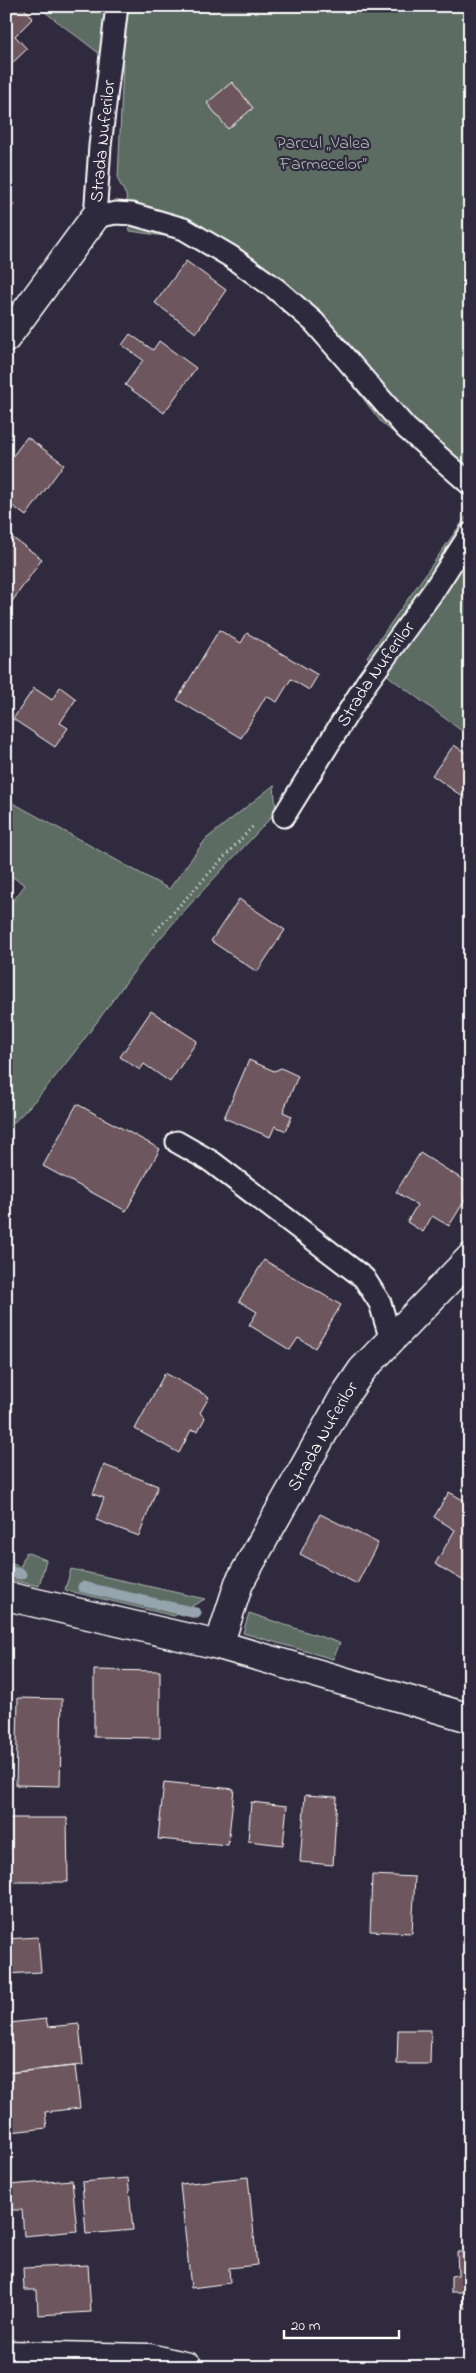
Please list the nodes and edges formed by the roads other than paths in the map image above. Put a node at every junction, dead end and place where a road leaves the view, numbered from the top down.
1 (117, 6) edge
2 (95, 217) junction
3 (6, 338) edge
4 (470, 484) edge
5 (470, 534) edge
6 (284, 816) dead end
7 (177, 1142) dead end
8 (470, 1258) edge
9 (391, 1340) junction
10 (6, 1596) edge
11 (219, 1644) junction
12 (470, 1718) edge
13 (6, 2355) edge
14 (188, 2367) edge

1 - 2 lane, Strada Nuferilor
2 - 3 street, Strada Nuferilor
2 - 4 lane
5 - 6 lane, Strada Nuferilor
7 - 9 lane
8 - 9 street, Strada Nuferilor
9 - 11 street, Strada Nuferilor
10 - 11 street
11 - 12 street
13 - 14 street

